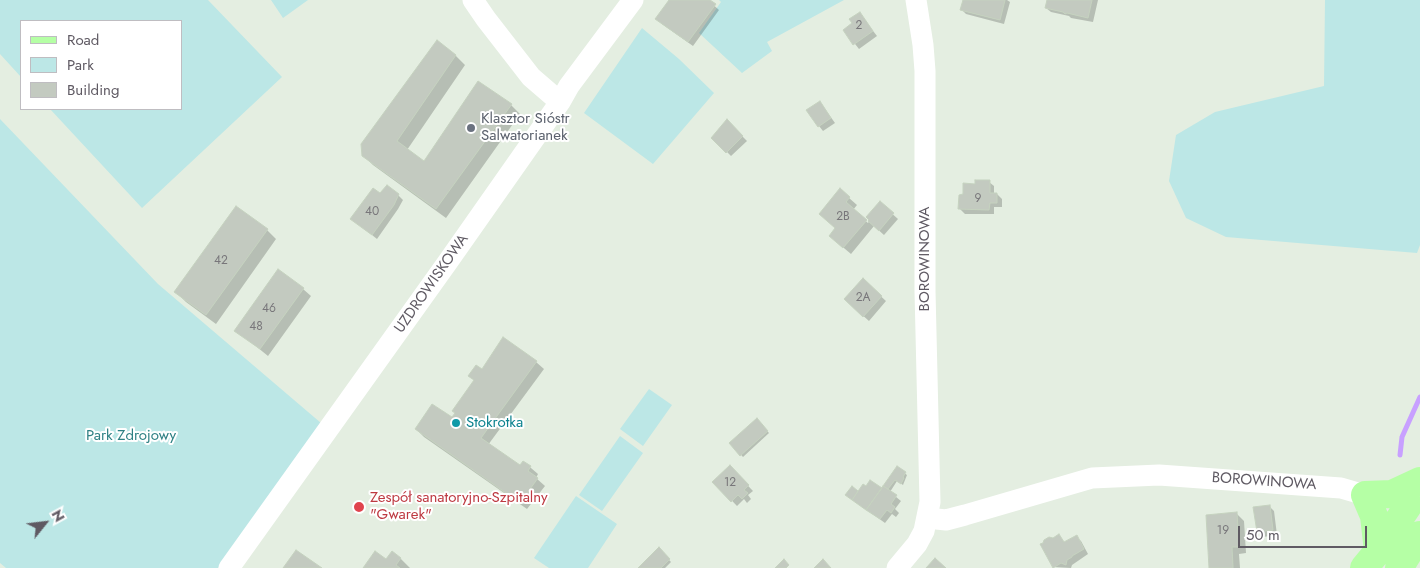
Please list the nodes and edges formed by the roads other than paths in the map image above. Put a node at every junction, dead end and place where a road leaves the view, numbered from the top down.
1 (473, 0) edge
2 (633, 0) edge
3 (916, 0) edge
4 (560, 102) junction
5 (1420, 481) edge
6 (1420, 488) edge
7 (1365, 495) junction
8 (927, 518) junction
9 (1420, 535) edge
10 (1371, 559) edge
11 (229, 568) edge
12 (897, 568) edge
13 (1399, 568) edge

1 - 4 street
2 - 4 street, UZDROWISKOWA
3 - 8 street, BOROWINOWA
4 - 11 street, UZDROWISKOWA
5 - 7 main road
6 - 10 main road
7 - 8 street, BOROWINOWA
7 - 10 main road
8 - 12 street, BOROWINOWA
9 - 13 main road

